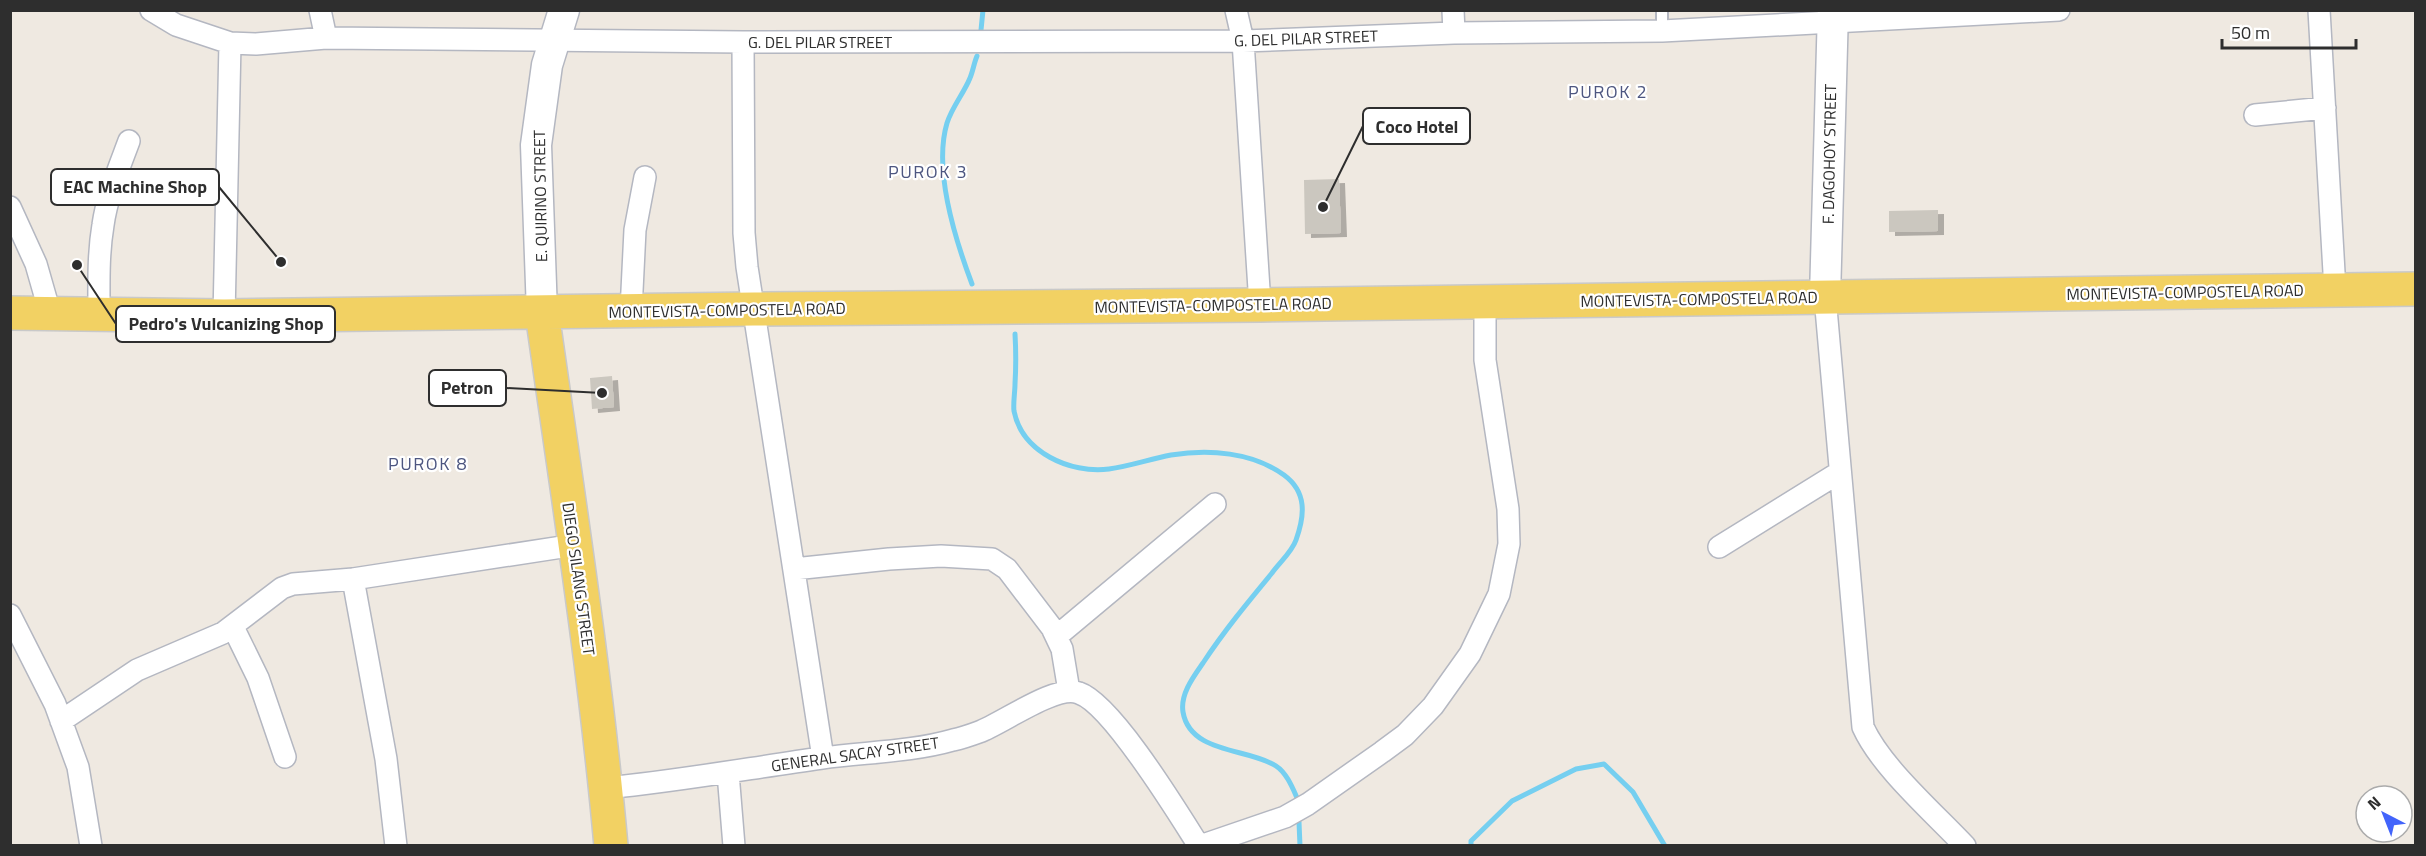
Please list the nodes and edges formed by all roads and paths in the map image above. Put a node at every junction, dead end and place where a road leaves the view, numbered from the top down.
1 (151, 10) edge
2 (320, 10) edge
3 (564, 10) edge
4 (1236, 10) edge
5 (1453, 10) edge
6 (2059, 10) edge
7 (2319, 10) edge
8 (1832, 17) edge
9 (1662, 21) edge
10 (1454, 33) junction
11 (326, 38) junction
12 (553, 39) junction
13 (1243, 41) junction
14 (743, 42) junction
15 (230, 43) junction
16 (2325, 108) junction
17 (2255, 115) dead end
18 (129, 141) dead end
19 (645, 177) dead end
20 (10, 207) edge
21 (2415, 289) edge
22 (2336, 290) junction
23 (1825, 297) junction
24 (1485, 301) junction
25 (1260, 305) junction
26 (754, 309) junction
27 (631, 311) junction
28 (50, 313) junction
29 (542, 313) junction
30 (10, 314) edge
31 (99, 314) junction
32 (224, 316) junction
33 (1840, 472) junction
34 (1215, 504) dead end
35 (575, 545) junction
36 (1719, 547) dead end
37 (794, 570) junction
38 (353, 579) junction
39 (10, 615) edge
40 (233, 627) junction
41 (1057, 636) junction
42 (1069, 691) junction
43 (61, 721) junction
44 (285, 757) dead end
45 (823, 758) junction
46 (728, 773) junction
47 (606, 788) junction
48 (90, 846) edge
49 (396, 846) edge
50 (611, 846) edge
51 (734, 846) edge
52 (1199, 846) edge
53 (1965, 846) edge

1 - 15 street, G. DEL PILAR STREET
2 - 11 street
3 - 12 main road, E. QUIRINO STREET
4 - 13 street
5 - 10 street
6 - 8 street, G. DEL PILAR STREET
7 - 16 street
8 - 9 street, G. DEL PILAR STREET
8 - 23 main road, F. DAGOHOY STREET
9 - 10 street, G. DEL PILAR STREET
10 - 13 street, G. DEL PILAR STREET
11 - 12 street, G. DEL PILAR STREET
11 - 15 street, G. DEL PILAR STREET
12 - 14 street, G. DEL PILAR STREET
12 - 29 main road, E. QUIRINO STREET
13 - 14 street, G. DEL PILAR STREET
13 - 25 street
14 - 26 street
15 - 32 street
16 - 17 street
16 - 22 street
18 - 31 street
19 - 27 street
20 - 28 street
21 - 22 main road, MONTEVISTA-COMPOSTELA ROAD
22 - 23 main road, MONTEVISTA-COMPOSTELA ROAD
23 - 24 main road, MONTEVISTA-COMPOSTELA ROAD
23 - 33 street
24 - 25 main road, MONTEVISTA-COMPOSTELA ROAD
24 - 52 street
25 - 26 main road, MONTEVISTA-COMPOSTELA ROAD
26 - 27 main road, MONTEVISTA-COMPOSTELA ROAD
26 - 37 street
27 - 29 main road, MONTEVISTA-COMPOSTELA ROAD
28 - 30 main road, MONTEVISTA-COMPOSTELA ROAD
28 - 31 main road, MONTEVISTA-COMPOSTELA ROAD
29 - 32 main road, MONTEVISTA-COMPOSTELA ROAD
29 - 35 main road, DIEGO SILANG STREET
31 - 32 main road, MONTEVISTA-COMPOSTELA ROAD
33 - 36 street
33 - 53 street
34 - 41 street
35 - 38 street
35 - 47 main road, DIEGO SILANG STREET
37 - 41 street
37 - 45 street
38 - 40 street
38 - 49 street
39 - 43 street
40 - 43 street
40 - 44 street
41 - 42 street
42 - 45 street, GENERAL SACAY STREET
42 - 52 street
43 - 48 street
45 - 46 street, GENERAL SACAY STREET
46 - 47 street, GENERAL SACAY STREET
46 - 51 street
47 - 50 main road, DIEGO SILANG STREET

